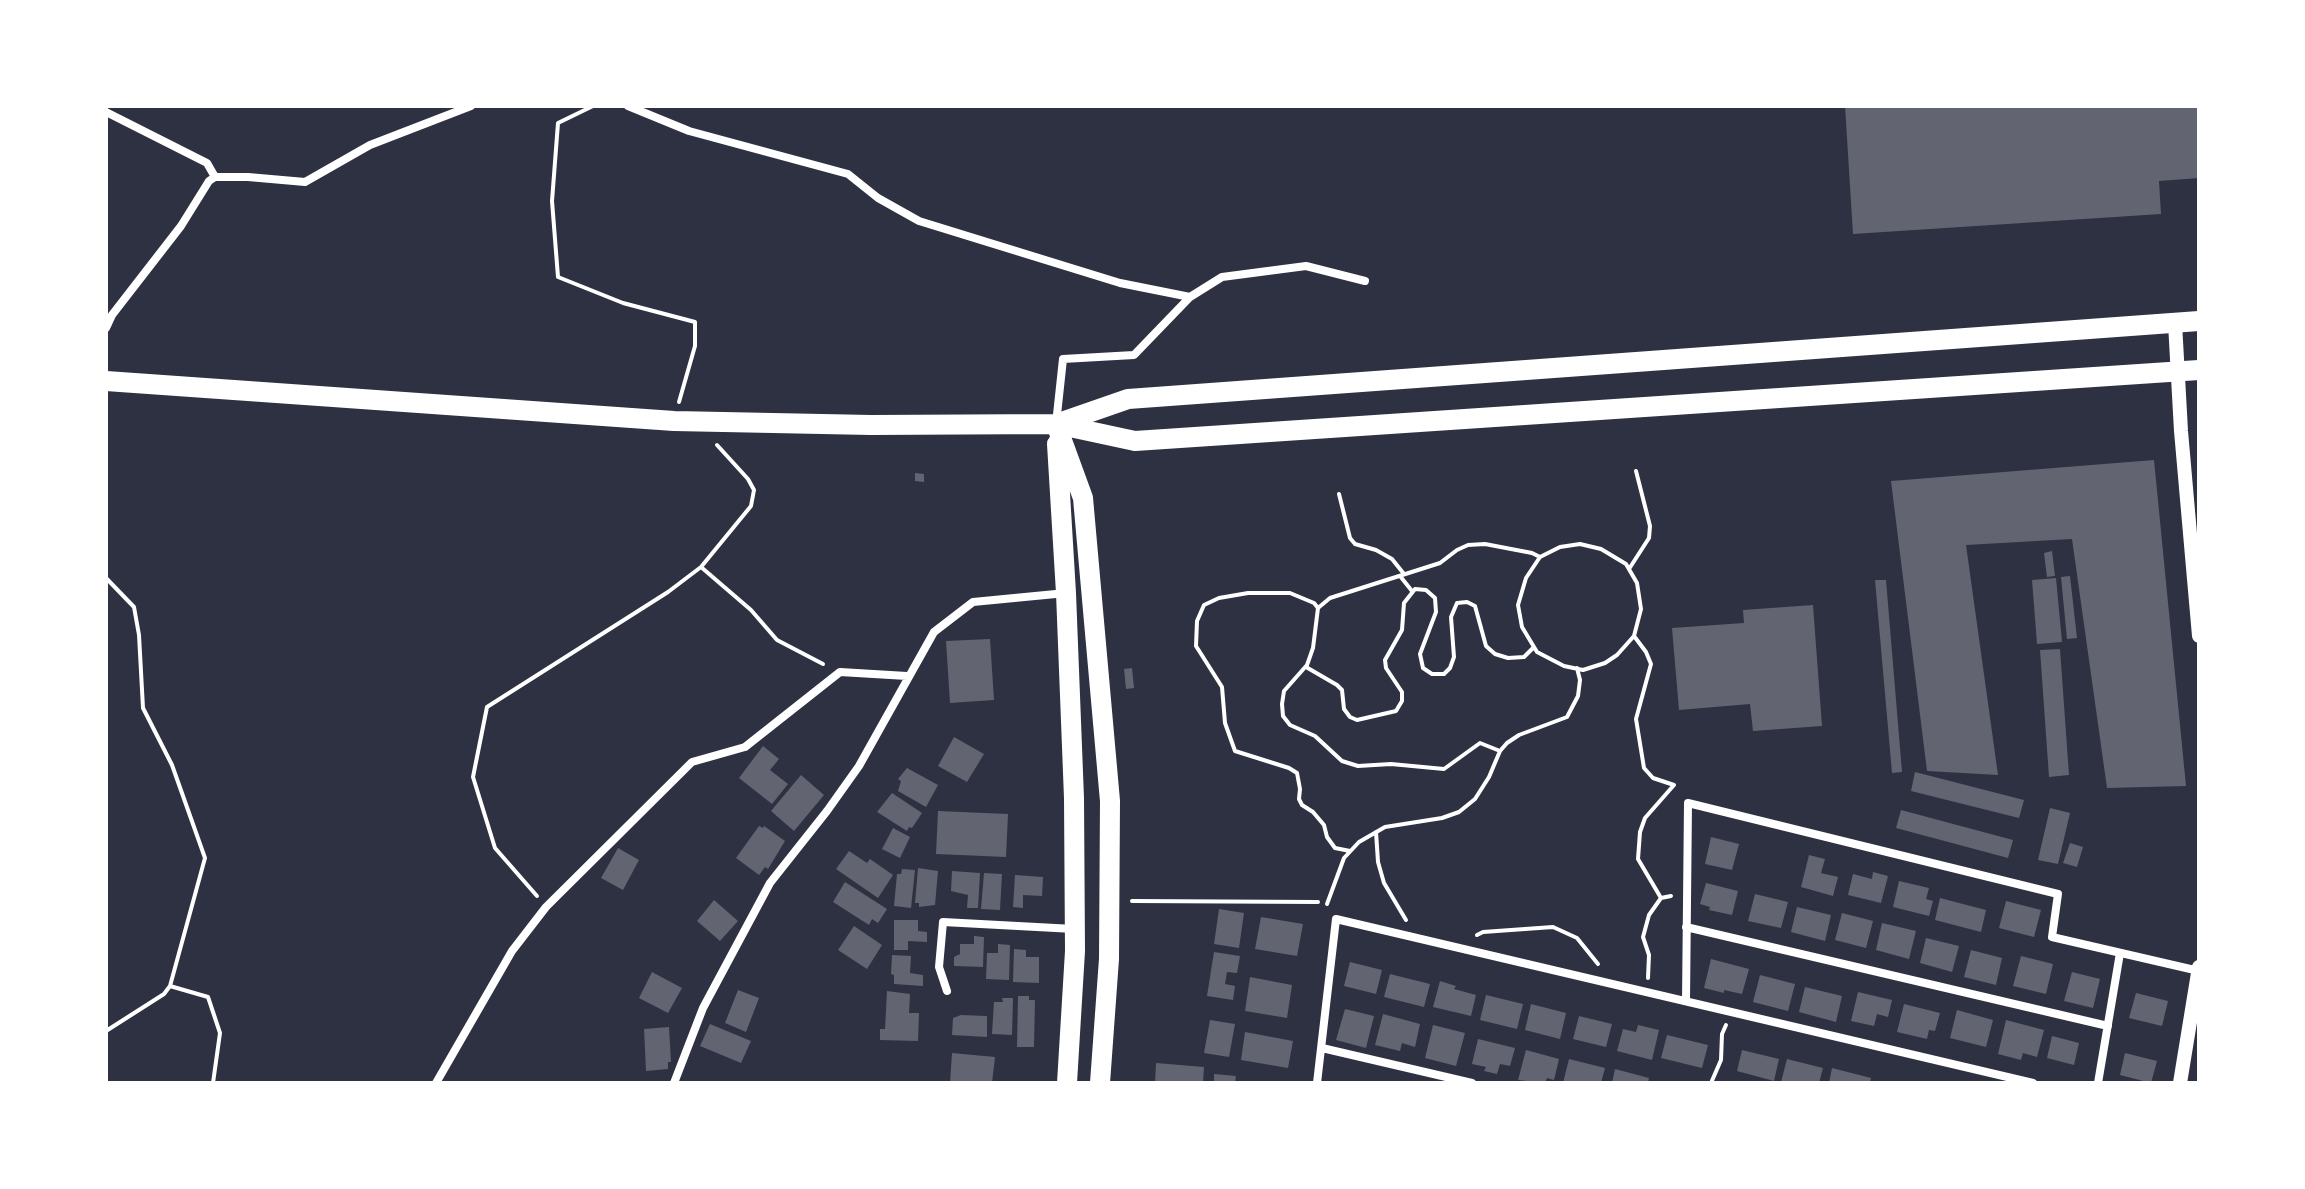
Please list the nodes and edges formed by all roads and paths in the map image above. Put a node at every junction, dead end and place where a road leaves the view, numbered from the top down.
1 (471, 106) edge
2 (593, 106) edge
3 (628, 106) edge
4 (106, 112) edge
5 (215, 177) junction
6 (1365, 281) dead end
7 (1190, 297) junction
8 (2199, 321) edge
9 (2175, 323) junction
10 (106, 328) edge
11 (2199, 370) edge
12 (2178, 371) junction
13 (106, 381) edge
14 (674, 421) junction
15 (698, 422) junction
16 (1056, 424) junction
17 (1636, 471) dead end
18 (1339, 494) dead end
19 (1540, 557) junction
20 (701, 567) junction
21 (1629, 569) junction
22 (1402, 575) junction
23 (106, 578) edge
24 (1412, 591) junction
25 (1066, 593) junction
26 (1318, 608) junction
27 (1634, 636) junction
28 (2199, 636) edge
29 (1534, 647) junction
30 (1306, 667) junction
31 (1577, 668) junction
32 (840, 672) junction
33 (907, 676) junction
34 (1500, 751) junction
35 (1376, 832) junction
36 (1350, 851) junction
37 (1673, 896) dead end
38 (1661, 898) junction
39 (1131, 901) dead end
40 (1318, 902) dead end
41 (1327, 904) dead end
42 (546, 907) junction
43 (1408, 922) dead end
44 (1686, 927) junction
45 (1075, 929) junction
46 (1474, 937) dead end
47 (2120, 953) junction
48 (1598, 964) dead end
49 (2199, 969) edge
50 (170, 986) junction
51 (947, 991) dead end
52 (1648, 992) junction
53 (1686, 1001) junction
54 (1731, 1012) junction
55 (2108, 1026) junction
56 (106, 1031) edge
57 (1322, 1048) junction
58 (213, 1083) edge
59 (436, 1083) edge
60 (674, 1083) edge
61 (1067, 1083) edge
62 (1100, 1083) edge
63 (1317, 1083) edge
64 (1472, 1083) edge
65 (1711, 1083) edge
66 (2033, 1083) edge
67 (2098, 1083) edge
68 (2180, 1083) edge

1 - 5 street
2 - 14 path
3 - 7 street
4 - 5 street
5 - 10 street
6 - 7 street
7 - 16 street
8 - 9 main road
9 - 12 street
9 - 16 main road
11 - 12 main road
12 - 16 main road
12 - 28 street
13 - 14 main road
14 - 15 main road
15 - 16 main road
15 - 20 path
16 - 25 main road
16 - 62 main road
17 - 21 path
18 - 22 path
19 - 21 path
19 - 22 path
19 - 29 path
20 - 32 path
20 - 42 path
21 - 27 path
22 - 24 path
22 - 26 path
23 - 50 path
24 - 29 path
24 - 30 path
25 - 33 street
25 - 45 main road
26 - 30 path
26 - 36 path
27 - 31 path
27 - 38 path
29 - 31 path
30 - 34 path
31 - 34 path
32 - 33 street
32 - 42 street
33 - 60 street
34 - 35 path
35 - 36 path
35 - 43 path
36 - 41 path
37 - 38 path
38 - 52 path
39 - 40 path
42 - 59 street
44 - 47 street
44 - 53 street
44 - 55 street
45 - 51 street
45 - 61 main road
46 - 48 path
47 - 49 street
47 - 55 street
49 - 68 street
50 - 56 path
50 - 58 path
52 - 53 street
52 - 57 street
53 - 54 street
54 - 65 path
54 - 66 street
55 - 67 street
57 - 63 street
57 - 64 street

